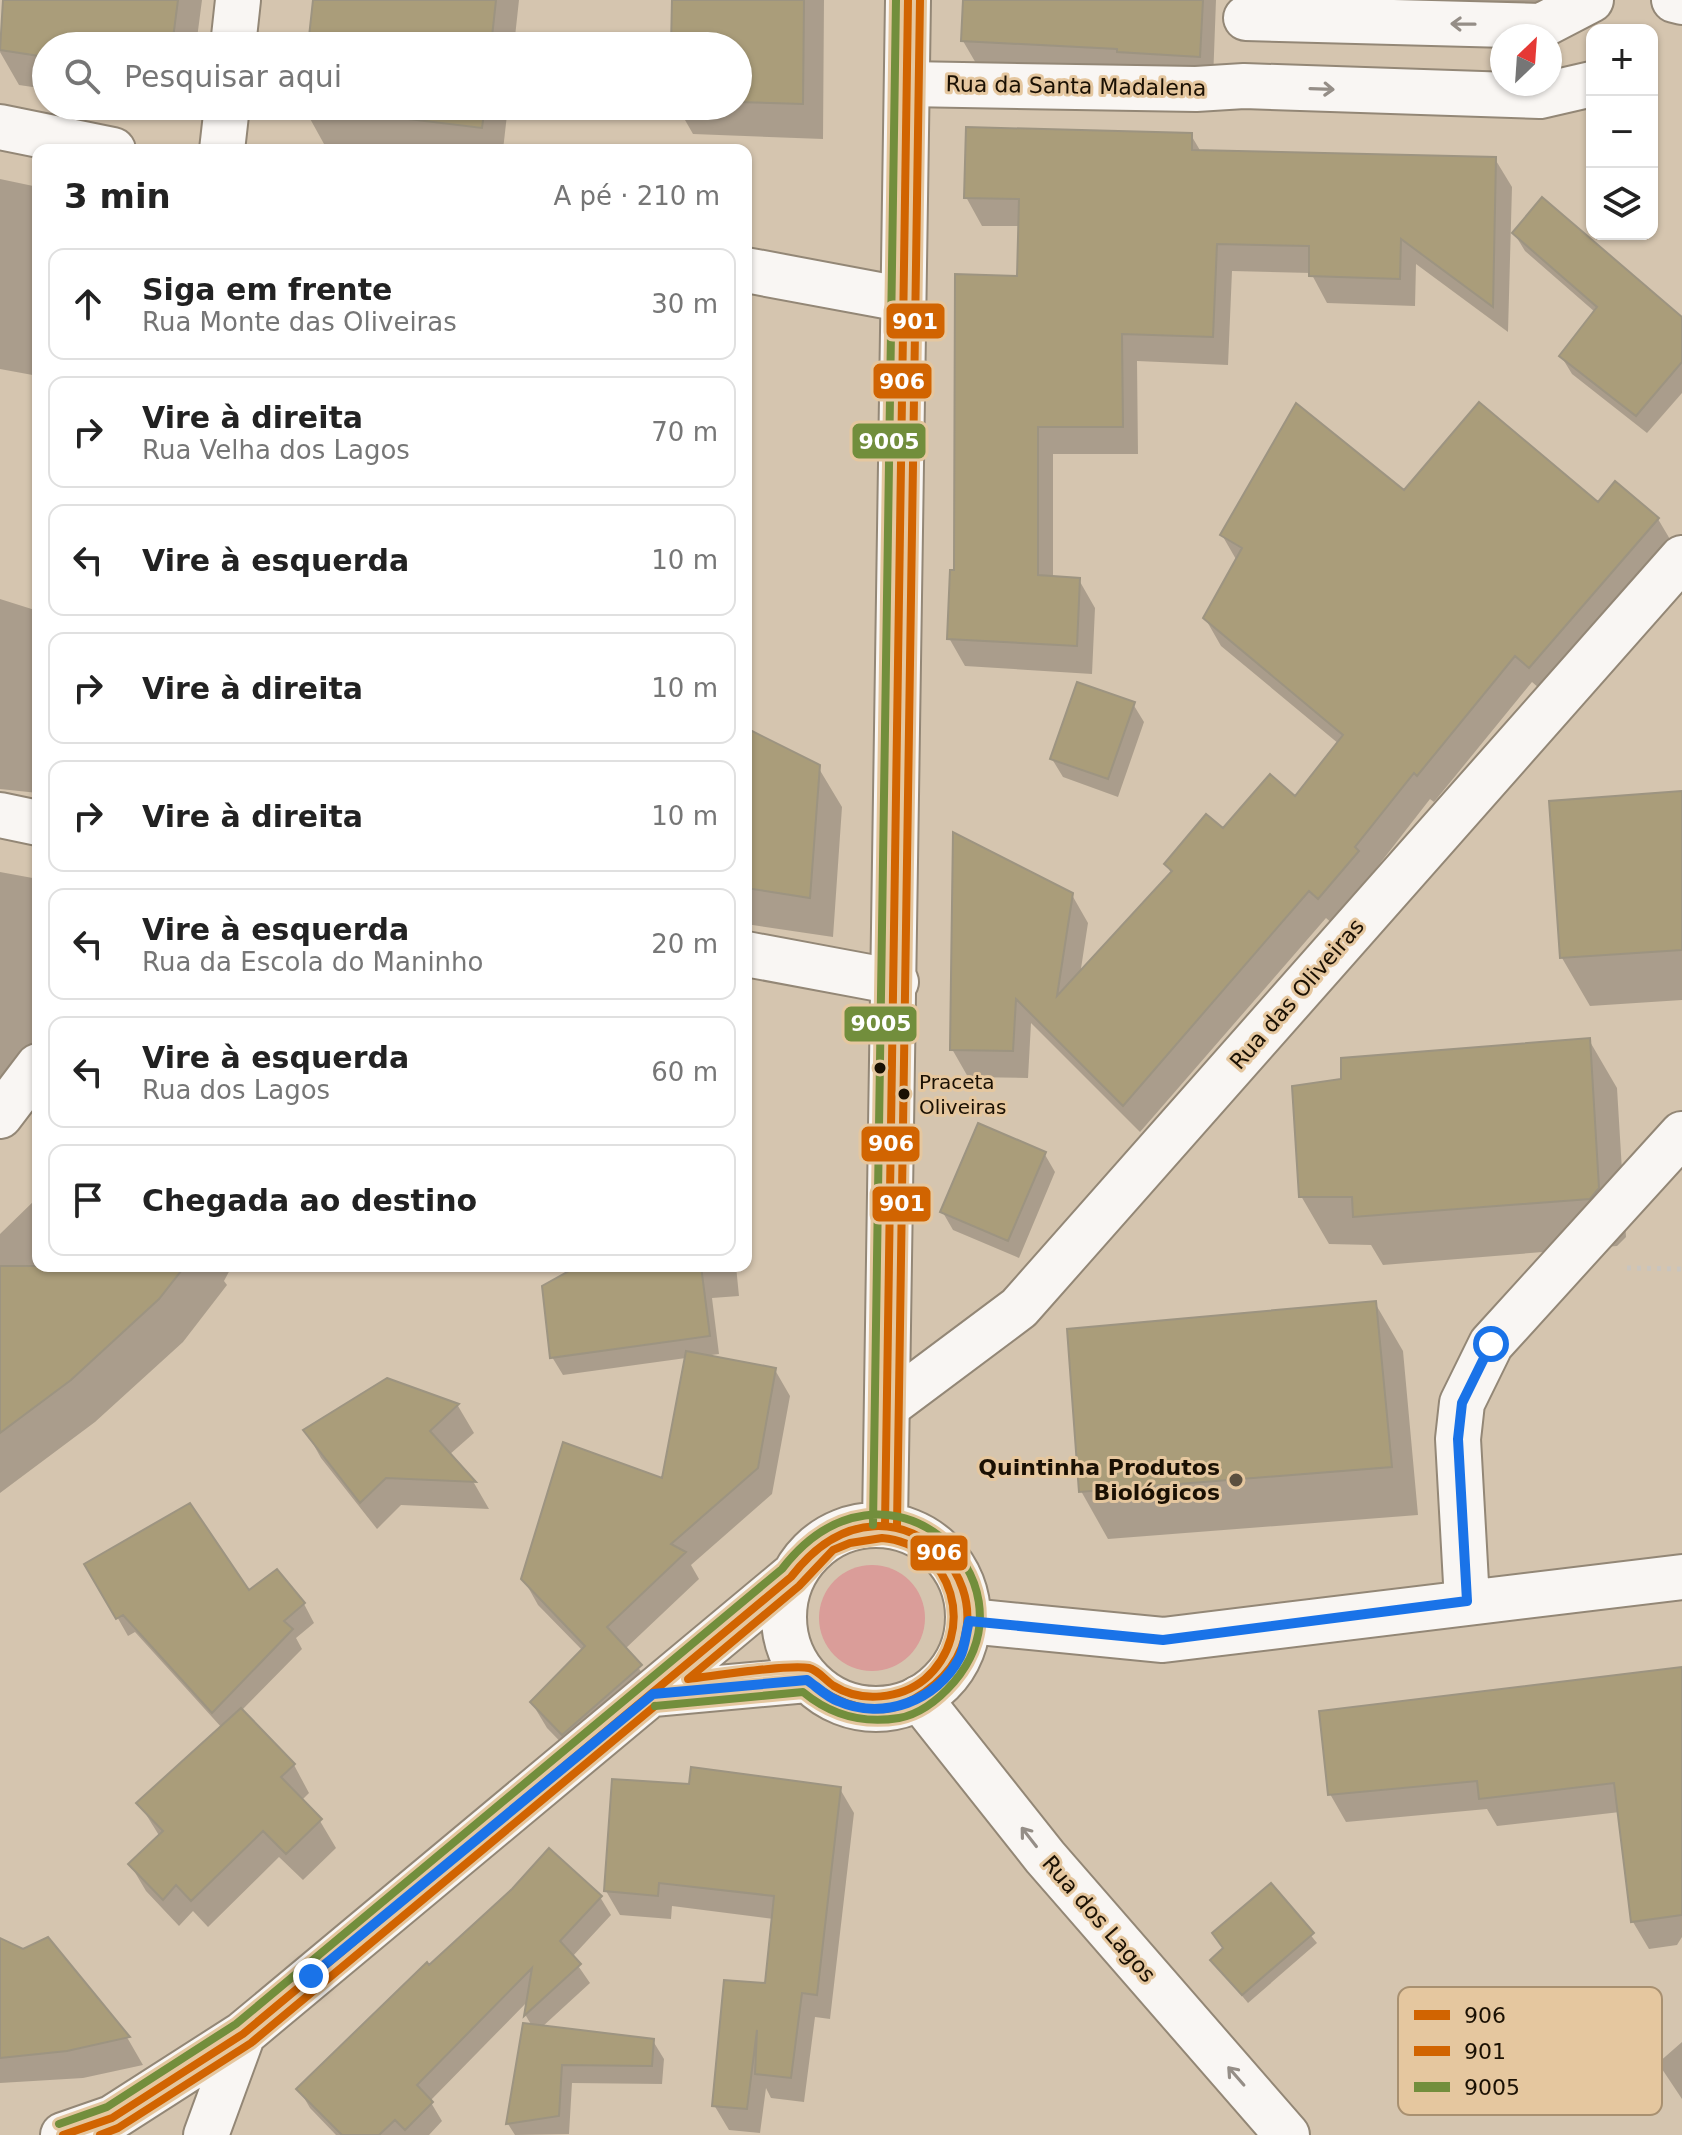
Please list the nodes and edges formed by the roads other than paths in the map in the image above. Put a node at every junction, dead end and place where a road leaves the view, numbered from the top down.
1 (238, 0) edge
2 (908, 0) edge
3 (1591, 0) edge
4 (1614, 0) edge
5 (1674, 0) edge
6 (1682, 2) edge
7 (1246, 9) edge
8 (1552, 24) edge
9 (1610, 24) edge
10 (1490, 27) edge
11 (235, 32) edge
12 (907, 84) junction
13 (1586, 85) edge
14 (1244, 86) junction
15 (1562, 87) edge
16 (1490, 89) edge
17 (225, 120) edge
18 (0, 127) edge
19 (84, 144) edge
20 (223, 144) edge
21 (752, 271) edge
22 (901, 299) junction
23 (1682, 558) edge
24 (0, 815) edge
25 (32, 822) edge
26 (752, 955) edge
27 (896, 982) junction
28 (32, 1074) edge
29 (0, 1116) edge
30 (1682, 1134) edge
31 (888, 1406) junction
32 (885, 1525) junction
33 (791, 1577) junction
34 (1682, 1577) edge
35 (1467, 1601) junction
36 (969, 1621) junction
37 (807, 1680) junction
38 (653, 1694) junction
39 (919, 1698) junction
40 (243, 2034) junction
41 (83, 2133) edge
42 (206, 2135) edge
43 (1287, 2135) edge

1 - 11 street
2 - 12 street
3 - 8 street
4 - 9 street
5 - 6 street
10 -> 7 street
7 - 14 street
12 - 14 street, Rua da Santa Madalena
12 - 22 street
13 - 15 street, Rua da Santa Madalena
14 -> 16 street, Rua da Santa Madalena
17 - 20 street
18 - 19 street
21 - 22 street
22 - 27 street
23 - 31 street, Rua das Oliveiras
24 - 25 street
26 - 27 street
27 - 31 street
28 - 29 street
30 - 35 street
31 - 32 street
32 - 33 street
32 - 36 street
33 - 37 street
33 - 38 street
34 - 35 street
35 - 36 street
36 - 39 street
37 - 38 street
37 - 39 street
38 - 40 street
43 -> 39 street, Rua dos Lagos
40 - 41 street
40 - 42 street

